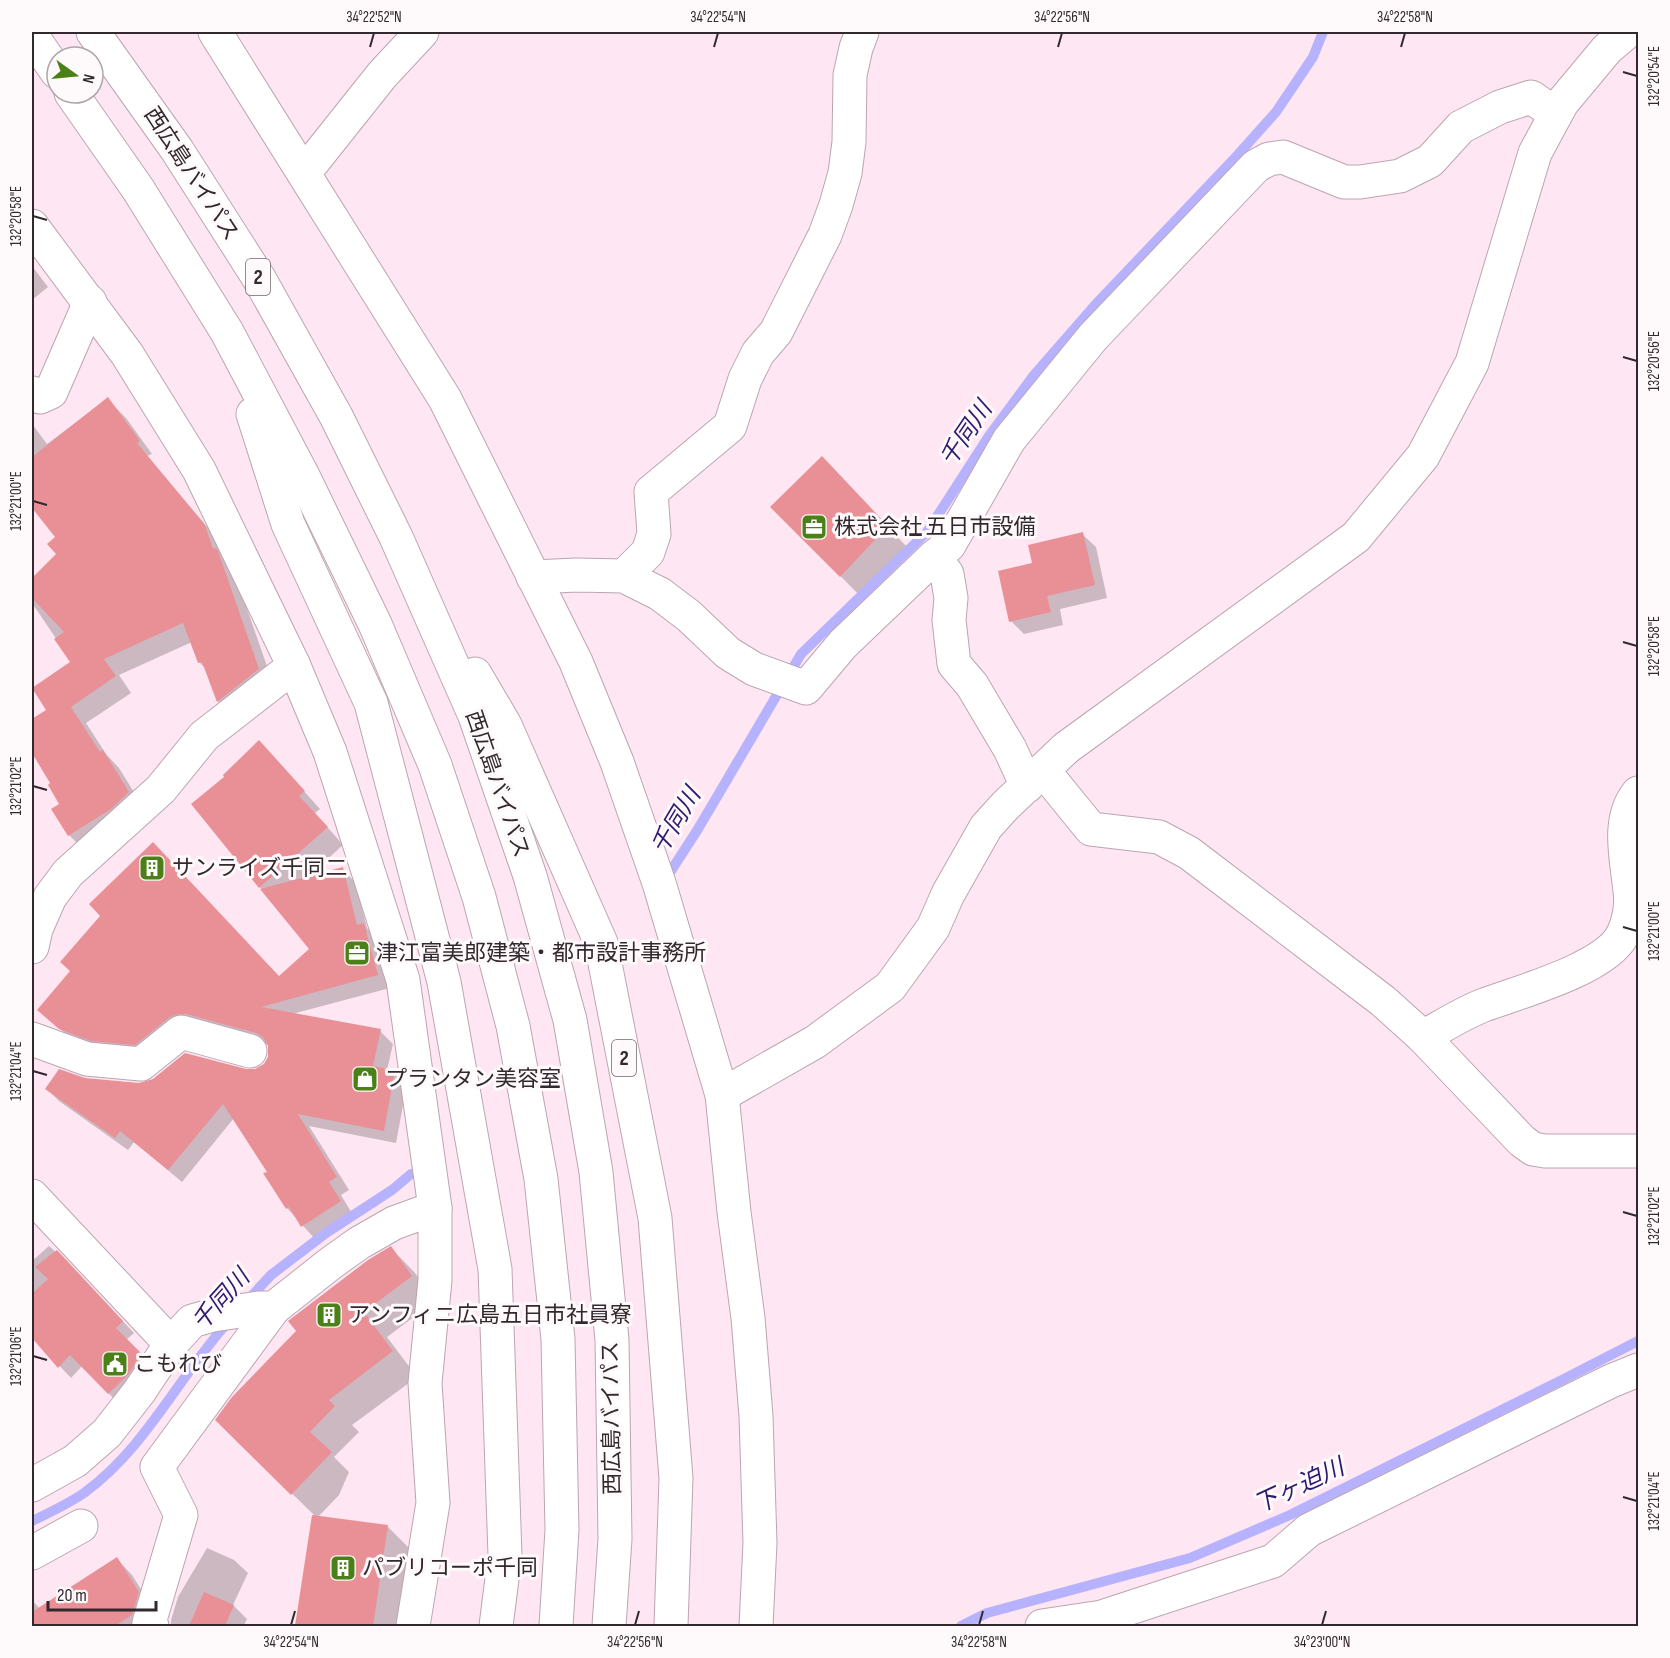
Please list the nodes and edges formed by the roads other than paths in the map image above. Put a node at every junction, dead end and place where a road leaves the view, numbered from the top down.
1 (93, 32) edge
2 (214, 32) edge
3 (422, 32) edge
4 (862, 32) edge
5 (1627, 32) edge
6 (32, 36) edge
7 (45, 55) edge
8 (79, 105) edge
9 (1556, 114) junction
10 (304, 173) junction
11 (32, 226) edge
12 (90, 302) junction
13 (227, 332) junction
14 (32, 393) edge
15 (396, 537) junction
16 (934, 556) junction
17 (624, 576) junction
18 (533, 577) junction
19 (294, 666) junction
20 (1035, 778) junction
21 (1638, 793) edge
22 (32, 946) edge
23 (1424, 1037) junction
24 (32, 1039) edge
25 (250, 1051) dead end
26 (722, 1095) junction
27 (1638, 1151) edge
28 (32, 1196) edge
29 (435, 1208) junction
30 (267, 1308) junction
31 (171, 1344) junction
32 (1638, 1370) edge
33 (32, 1485) edge
34 (81, 1526) dead end
35 (32, 1553) edge
36 (1124, 1616) edge
37 (152, 1626) edge
38 (413, 1626) edge
39 (496, 1626) edge
40 (556, 1626) edge
41 (609, 1626) edge
42 (671, 1626) edge
43 (756, 1626) edge
44 (1042, 1626) edge

1 - 15 main road, 西広島バイパス / 2
2 - 10 main road
3 - 10 main road
4 - 17 main road
5 - 9 main road
6 - 7 main road
8 - 13 main road
9 - 16 main road
9 - 20 main road
10 - 18 main road
11 - 12 main road
12 - 14 main road
12 - 19 main road
13 - 39 main road
13 - 40 main road
15 - 41 main road, 西広島バイパス / 2
15 - 42 main road, 2
16 - 17 main road
16 - 20 main road
17 - 18 main road
18 - 26 main road
19 - 22 main road
19 - 29 main road
20 - 23 main road
20 - 26 main road
21 - 23 main road
23 - 27 main road
24 - 25 main road
26 - 43 main road
28 - 31 main road
29 - 30 main road
29 - 38 main road
30 - 31 main road
30 - 37 main road
31 - 33 main road
32 - 36 main road
34 - 35 main road
36 - 44 main road

